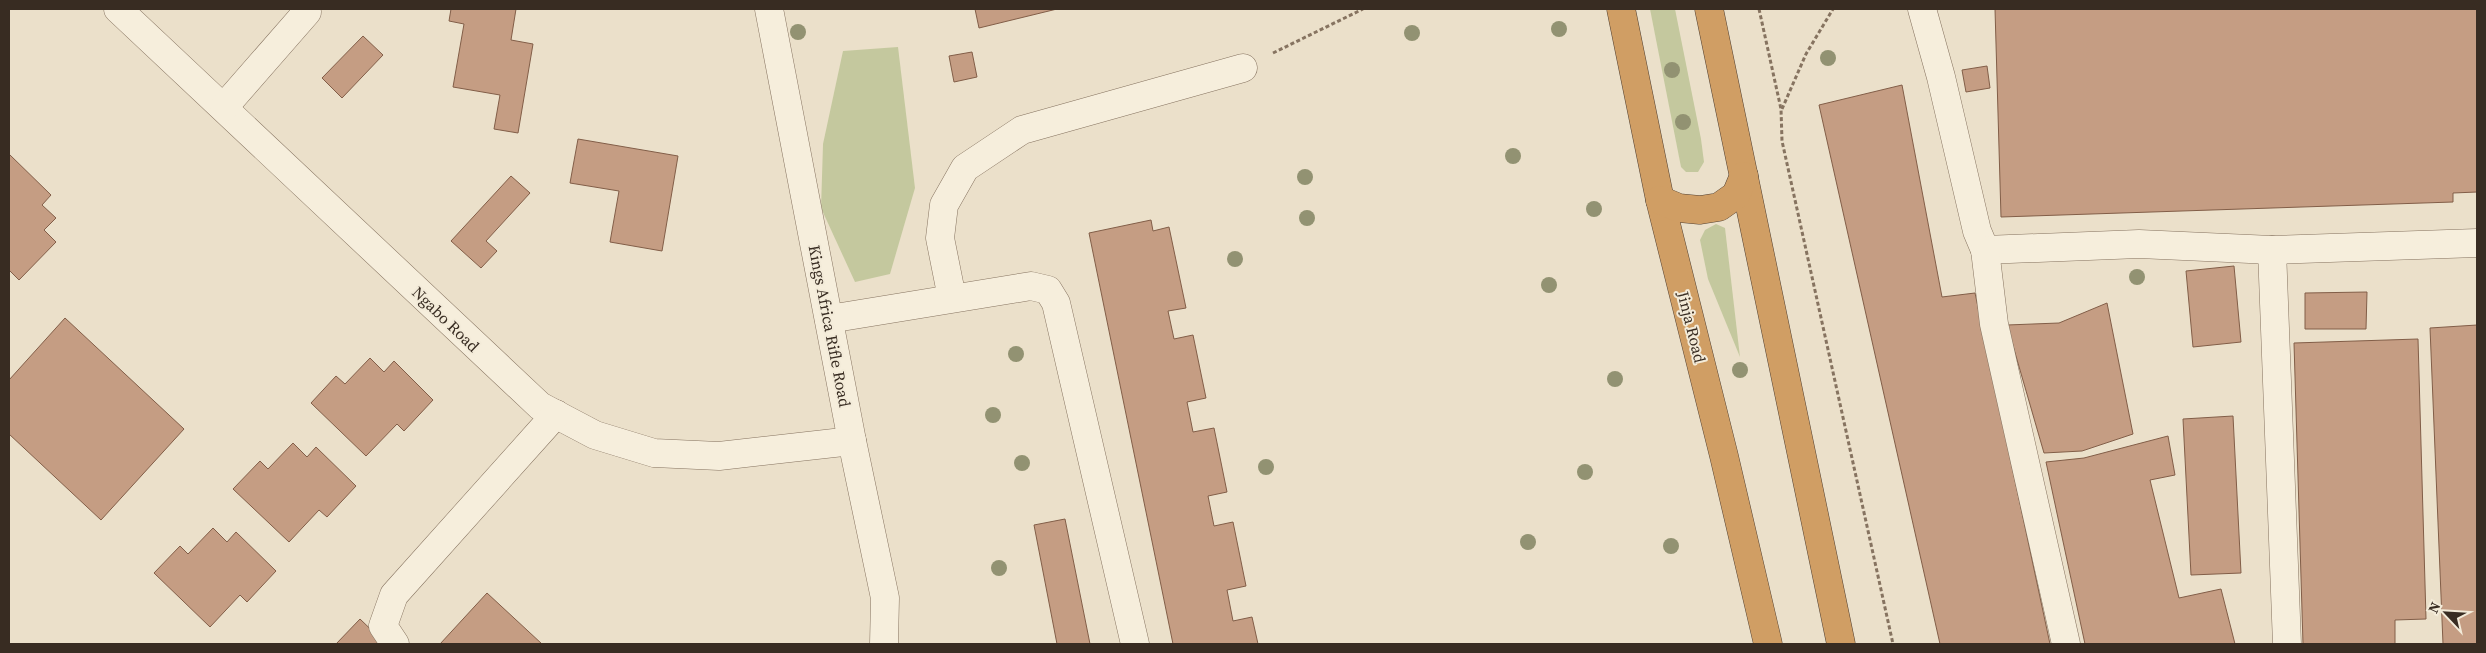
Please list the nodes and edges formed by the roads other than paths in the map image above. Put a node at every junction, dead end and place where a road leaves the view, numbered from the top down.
1 (118, 9) edge
2 (304, 9) edge
3 (769, 9) edge
4 (1621, 9) edge
5 (1709, 9) edge
6 (1922, 9) edge
7 (1243, 68) road end
8 (224, 107) junction
9 (1744, 176) junction
10 (1660, 200) junction
11 (2477, 243) edge
12 (1985, 250) junction
13 (2272, 250) junction
14 (952, 298) junction
15 (830, 319) junction
16 (556, 414) junction
17 (852, 441) junction
18 (395, 644) edge
19 (884, 644) edge
20 (1135, 644) edge
21 (1768, 644) edge
22 (1841, 644) edge
23 (2066, 644) edge
24 (2286, 644) edge

1 - 8 street, Ngabo Road
2 - 8 street
3 - 15 street, Kings Africa Rifle Road
4 - 10 highway, Jinja Road
5 - 9 highway
6 - 12 street
7 - 14 street
8 - 16 street, Ngabo Road
9 - 10 highway
9 - 22 highway
10 - 21 highway, Jinja Road
11 - 13 street
12 - 13 street
12 - 23 street
13 - 24 street
14 - 15 street
14 - 20 street
15 - 17 street, Kings Africa Rifle Road
16 - 17 street, Ngabo Road
16 - 18 street
17 - 19 street, Kings Africa Rifle Road

